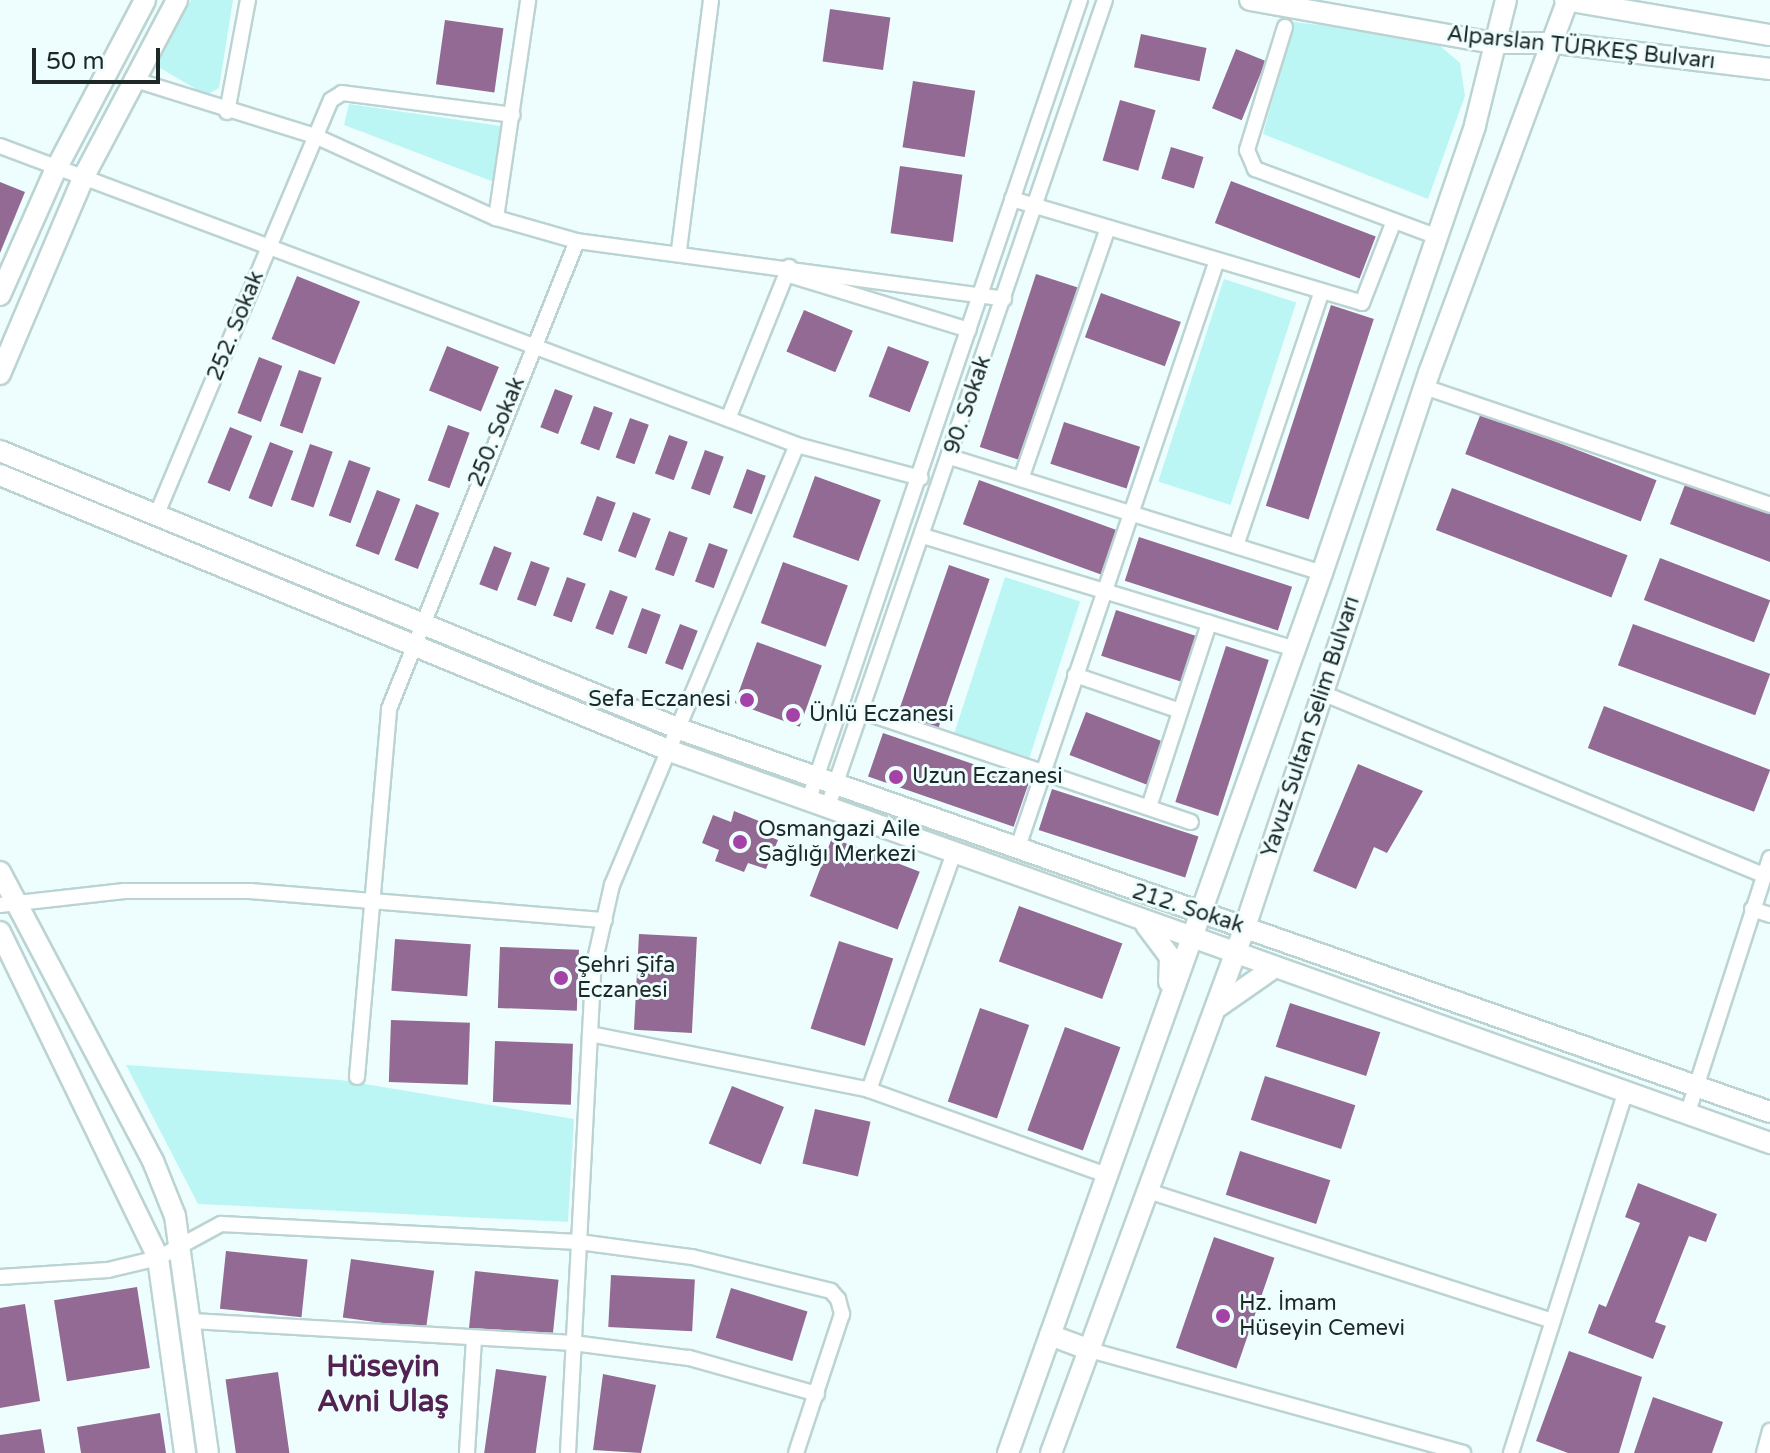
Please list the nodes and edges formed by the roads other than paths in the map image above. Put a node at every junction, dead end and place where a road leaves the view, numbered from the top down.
1 (145, 0) edge
2 (177, 0) edge
3 (248, 0) edge
4 (528, 0) edge
5 (711, 0) edge
6 (1080, 0) edge
7 (1105, 0) edge
8 (1250, 0) edge
9 (1506, 0) edge
10 (1567, 0) edge
11 (1285, 27) dead end
12 (1770, 35) edge
13 (1494, 43) junction
14 (1556, 43) junction
15 (1770, 69) edge
16 (135, 80) junction
17 (227, 112) junction
18 (513, 115) junction
19 (315, 136) junction
20 (0, 146) edge
21 (55, 171) junction
22 (84, 176) junction
23 (1012, 199) junction
24 (1035, 206) junction
25 (496, 218) junction
26 (1394, 221) junction
27 (1108, 228) junction
28 (1435, 236) junction
29 (577, 241) junction
30 (679, 250) junction
31 (267, 251) junction
32 (1217, 260) junction
33 (788, 270) junction
34 (1322, 291) junction
35 (980, 294) junction
36 (0, 295) edge
37 (1004, 299) junction
38 (969, 330) junction
39 (532, 344) junction
40 (0, 374) edge
41 (1424, 387) junction
42 (728, 419) junction
43 (797, 445) junction
44 (0, 451) edge
45 (950, 457) junction
46 (0, 475) edge
47 (921, 478) junction
48 (1021, 479) junction
49 (1770, 505) edge
50 (1129, 513) junction
51 (156, 516) junction
52 (923, 536) junction
53 (1236, 546) junction
54 (1322, 573) junction
55 (1104, 591) junction
56 (1209, 623) junction
57 (421, 625) junction
58 (410, 646) junction
59 (1294, 649) junction
60 (1075, 675) junction
61 (1322, 693) junction
62 (861, 711) junction
63 (1180, 711) junction
64 (682, 730) junction
65 (673, 752) junction
66 (1043, 771) junction
67 (826, 782) junction
68 (818, 806) junction
69 (1149, 807) junction
70 (1191, 822) dead end
71 (1017, 850) junction
72 (953, 855) junction
73 (1770, 858) edge
74 (0, 872) edge
75 (1763, 875) junction
76 (9, 904) edge
77 (368, 904) junction
78 (1752, 909) junction
79 (1199, 915) junction
80 (1770, 915) edge
81 (605, 920) junction
82 (1146, 925) junction
83 (1245, 927) junction
84 (0, 932) edge
85 (1190, 942) junction
86 (1236, 953) junction
87 (1275, 967) junction
88 (1169, 1002) junction
89 (1215, 1009) junction
90 (590, 1034) junction
91 (357, 1077) dead end
92 (1695, 1085) junction
93 (869, 1090) junction
94 (1626, 1091) junction
95 (1688, 1112) junction
96 (1770, 1112) edge
97 (1770, 1143) edge
98 (1107, 1175) junction
99 (1148, 1191) junction
100 (579, 1242) junction
101 (181, 1245) junction
102 (158, 1258) junction
103 (0, 1277) edge
104 (192, 1321) junction
105 (1553, 1321) junction
106 (1050, 1335) junction
107 (474, 1338) junction
108 (573, 1343) junction
109 (1090, 1350) junction
110 (817, 1394) junction
111 (1770, 1431) edge
112 (185, 1453) edge
113 (208, 1453) edge
114 (467, 1453) edge
115 (568, 1453) edge
116 (796, 1453) edge
117 (1008, 1453) edge
118 (1051, 1453) edge
119 (1463, 1453) edge
120 (1511, 1453) edge
121 (1764, 1453) edge

1 - 21 street
2 - 16 street
3 - 17 street
4 - 18 street
5 - 30 street
6 - 23 street, 90. Sokak
7 - 24 street, 90. Sokak
8 - 13 street, Alparslan TÜRKEŞ Bulvarı
9 - 13 street, Yavuz Sultan Selim Bulvarı
10 - 12 street
10 - 14 street, Yavuz Sultan Selim Bulvarı
11 - 26 street
13 - 14 street, Alparslan TÜRKEŞ Bulvarı
13 - 28 street, Yavuz Sultan Selim Bulvarı
14 - 15 street, Alparslan TÜRKEŞ Bulvarı
14 - 41 street, Yavuz Sultan Selim Bulvarı
16 - 17 street
16 - 22 street
17 - 19 street
18 - 19 street, 252. Sokak
18 - 25 street
19 - 25 street
19 - 31 street, 252. Sokak
20 - 21 street
21 - 22 street
21 - 36 street
22 - 31 street
22 - 40 street
23 - 24 street
23 - 35 street, 90. Sokak
24 - 27 street
24 - 37 street, 90. Sokak
25 - 29 street
26 - 28 street
26 - 34 street
27 - 32 street
27 - 48 street
28 - 54 street, Yavuz Sultan Selim Bulvarı
29 - 30 street
29 - 39 street, 250. Sokak
30 - 33 street
31 - 39 street
31 - 51 street, 252. Sokak
32 - 34 street
32 - 50 street
33 - 35 street
33 - 38 street
33 - 42 street
34 - 53 street
35 - 37 street
35 - 38 street, 90. Sokak
37 - 45 street, 90. Sokak
38 - 47 street, 90. Sokak
39 - 42 street
39 - 57 street, 250. Sokak
41 - 49 street
41 - 61 street, Yavuz Sultan Selim Bulvarı
42 - 43 street
43 - 47 street
43 - 64 street
44 - 51 street, 212. Sokak
45 - 48 street
45 - 52 street, 90. Sokak
46 - 58 street
47 - 67 street, 90. Sokak
48 - 50 street
50 - 53 street
50 - 55 street
51 - 57 street, 212. Sokak
52 - 55 street
52 - 62 street, 90. Sokak
53 - 54 street
54 - 59 street, Yavuz Sultan Selim Bulvarı
55 - 56 street
55 - 60 street
56 - 59 street
56 - 63 street
57 - 58 street, 250. Sokak
57 - 64 street, 212. Sokak
58 - 65 street
58 - 77 street, 250. Sokak
59 - 79 street, Yavuz Sultan Selim Bulvarı
60 - 63 street
60 - 66 street
61 - 75 street
61 - 83 street, Yavuz Sultan Selim Bulvarı
62 - 66 street
62 - 67 street, 90. Sokak
63 - 69 street
64 - 65 street
64 - 67 street, 212. Sokak
65 - 68 street
65 - 81 street
66 - 69 street
66 - 71 street
67 - 68 street, 90. Sokak
67 - 71 street, 212. Sokak
68 - 72 street
69 - 70 street
71 - 79 street, 212. Sokak
72 - 82 street
72 - 93 street
73 - 75 street
74 - 76 street
75 - 78 street
76 - 77 street
76 - 101 street
77 - 81 street
77 - 91 street, 250. Sokak
78 - 80 street
78 - 92 street
79 - 83 street, 212. Sokak
79 - 85 street, Yavuz Sultan Selim Bulvarı
81 - 90 street
82 - 85 street
82 - 88 street
83 - 86 street, Yavuz Sultan Selim Bulvarı
83 - 92 street, 212. Sokak
84 - 102 street
85 - 86 street
85 - 88 street, Yavuz Sultan Selim Bulvarı
86 - 87 street
86 - 89 street, Yavuz Sultan Selim Bulvarı
87 - 89 street
87 - 94 street
88 - 98 street, Yavuz Sultan Selim Bulvarı
89 - 99 street, Yavuz Sultan Selim Bulvarı
90 - 93 street
90 - 100 street
92 - 95 street
92 - 96 street, 212. Sokak
93 - 98 street
94 - 95 street
94 - 105 street
95 - 97 street
98 - 106 street, Yavuz Sultan Selim Bulvarı
99 - 105 street
99 - 109 street, Yavuz Sultan Selim Bulvarı
100 - 101 street
100 - 108 street
100 - 110 street
101 - 102 street
101 - 104 street
102 - 103 street
102 - 112 street
104 - 107 street
104 - 113 street
105 - 120 street
106 - 109 street
106 - 117 street, Yavuz Sultan Selim Bulvarı
107 - 108 street
107 - 114 street
108 - 110 street
108 - 115 street
109 - 118 street, Yavuz Sultan Selim Bulvarı
109 - 119 street
110 - 116 street
111 - 121 street

